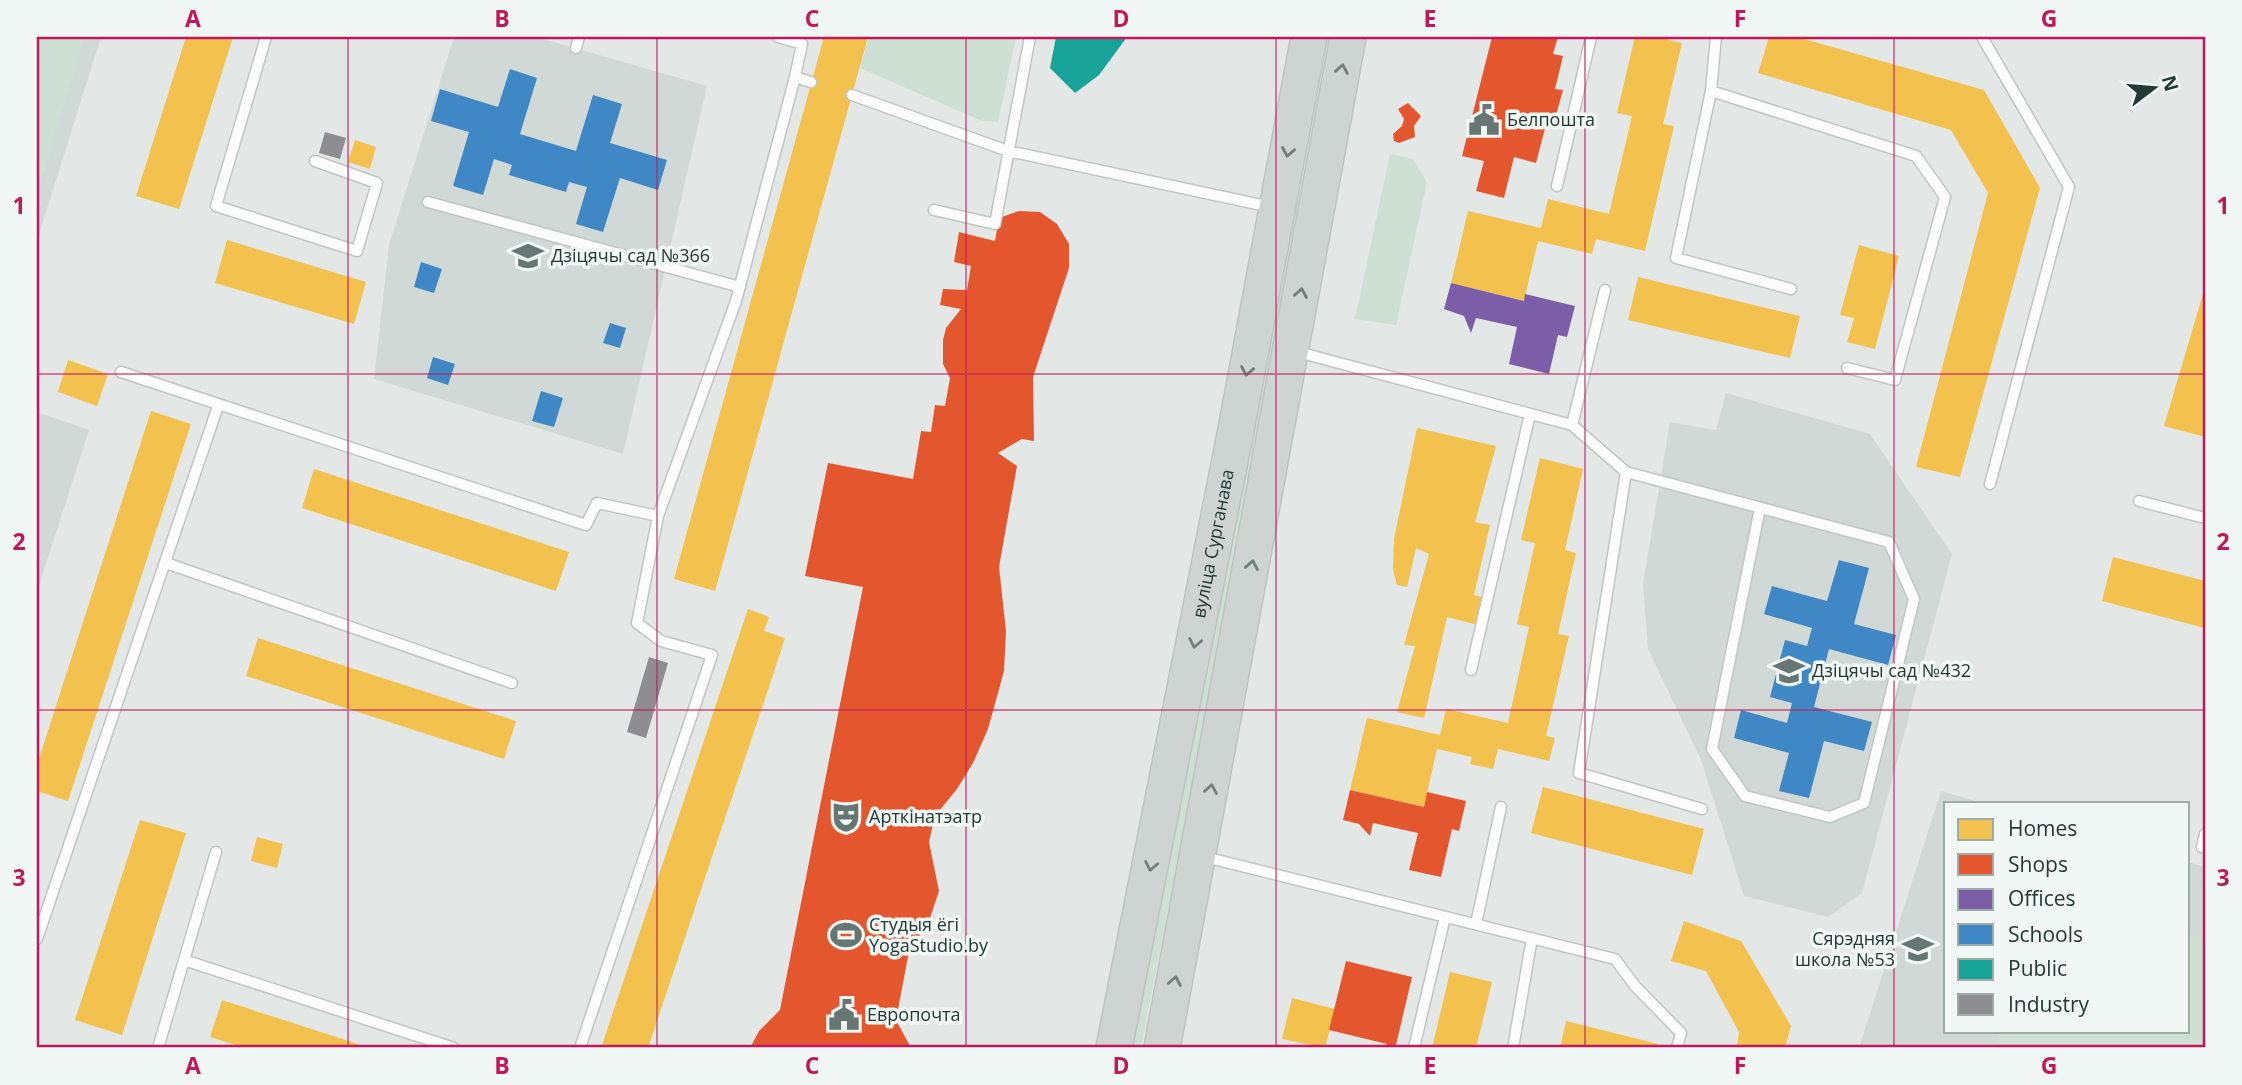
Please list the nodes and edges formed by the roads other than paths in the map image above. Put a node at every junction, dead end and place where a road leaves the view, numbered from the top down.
1 (265, 37) edge
2 (778, 37) edge
3 (1030, 37) edge
4 (1309, 37) edge
5 (1348, 37) edge
6 (1591, 37) edge
7 (1716, 37) edge
8 (1982, 37) edge
9 (795, 77) junction
10 (811, 82) dead end
11 (1711, 91) junction
12 (852, 95) dead end
13 (1009, 151) junction
14 (315, 160) dead end
15 (1557, 186) dead end
16 (428, 202) dead end
17 (1277, 208) junction
18 (934, 210) dead end
19 (740, 287) junction
20 (1791, 289) dead end
21 (1605, 290) dead end
22 (1291, 350) junction
23 (1847, 368) dead end
24 (121, 372) dead end
25 (218, 406) junction
26 (1530, 414) junction
27 (1572, 425) junction
28 (1626, 472) junction
29 (1990, 484) dead end
30 (2139, 501) dead end
31 (1760, 508) junction
32 (658, 516) junction
33 (2205, 518) edge
34 (166, 563) junction
35 (1471, 670) dead end
36 (512, 683) dead end
37 (1501, 807) dead end
38 (1702, 809) dead end
39 (2205, 834) edge
40 (2205, 848) edge
41 (216, 852) dead end
42 (1199, 856) junction
43 (42, 908) edge
44 (1445, 917) junction
45 (1476, 924) junction
46 (1532, 938) junction
47 (37, 939) edge
48 (184, 960) junction
49 (158, 1048) edge
50 (454, 1048) edge
51 (580, 1048) edge
52 (1114, 1048) edge
53 (1162, 1048) edge
54 (1414, 1048) edge
55 (1513, 1048) edge
56 (1677, 1048) edge

1 - 14 lane
2 - 9 lane
3 - 13 lane
4 -> 17 main road, вуліца Сурганава
22 -> 5 main road
6 - 15 lane
7 - 11 lane
8 - 29 lane
9 - 10 lane
9 - 19 lane
11 - 20 lane
11 - 23 lane
12 - 13 lane
13 - 17 lane
13 - 18 lane
16 - 19 lane
17 -> 52 main road, вуліца Сурганава
19 - 32 lane
21 - 27 lane
22 - 26 lane
42 -> 22 main road
24 - 25 lane
25 - 32 lane
25 - 34 lane
26 - 27 lane
26 - 35 lane
27 - 28 lane
28 - 31 lane
28 - 38 lane
30 - 33 lane
31 - 31 lane
32 - 51 lane
34 - 36 lane
34 - 43 lane
37 - 45 lane
39 - 40 lane
41 - 48 lane
42 - 44 lane
53 -> 42 main road
43 - 47 lane
44 - 45 lane
44 - 54 lane
45 - 46 lane
46 - 55 lane
46 - 56 lane
48 - 49 lane
48 - 50 lane

